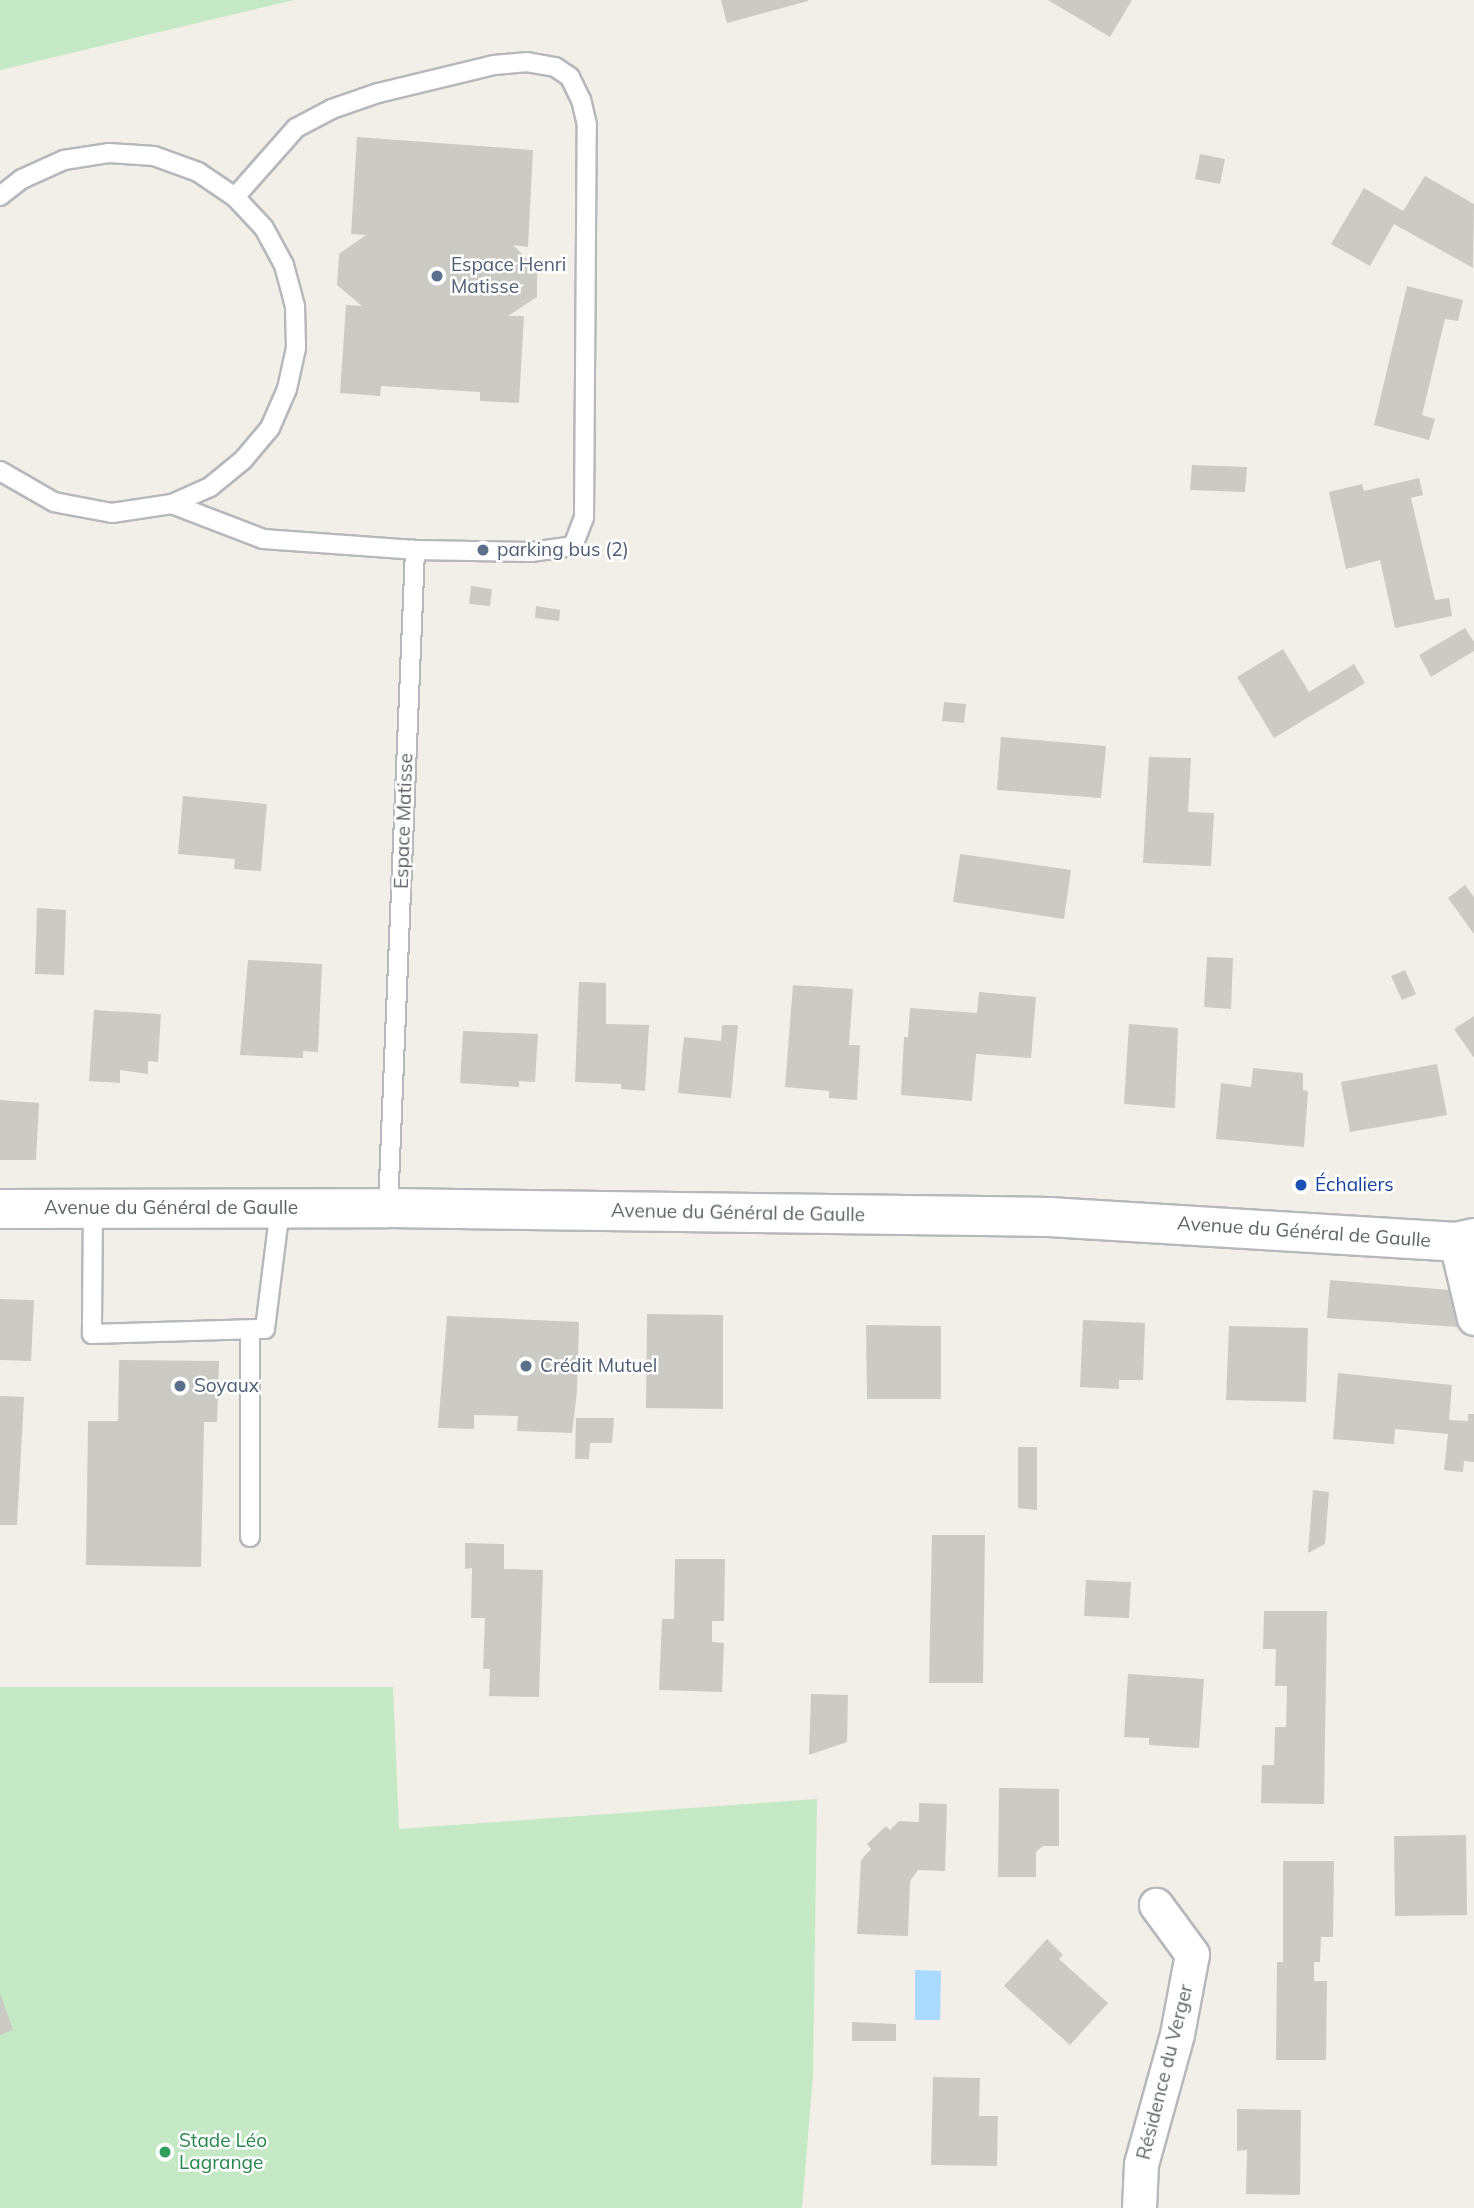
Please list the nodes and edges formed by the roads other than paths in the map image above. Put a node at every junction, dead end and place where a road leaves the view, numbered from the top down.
1 (0, 196) edge
2 (235, 197) junction
3 (0, 471) edge
4 (172, 504) junction
5 (415, 550) junction
6 (93, 1208) junction
7 (388, 1208) junction
8 (0, 1209) edge
9 (280, 1209) junction
10 (1465, 1240) edge
11 (1474, 1318) edge
12 (250, 1331) junction
13 (250, 1537) dead end
14 (1156, 1905) dead end
15 (1139, 2208) edge

1 - 2 lane
2 - 4 lane
2 - 5 lane
3 - 4 lane
4 - 5 lane
5 - 7 lane, Espace Matisse
6 - 8 main road, Avenue du Général de Gaulle
6 - 9 main road, Avenue du Général de Gaulle
6 - 12 lane
7 - 9 main road, Avenue du Général de Gaulle
7 - 10 main road, Avenue du Général de Gaulle
9 - 12 lane
10 - 11 street
12 - 13 lane
14 - 15 street, Résidence du Verger

